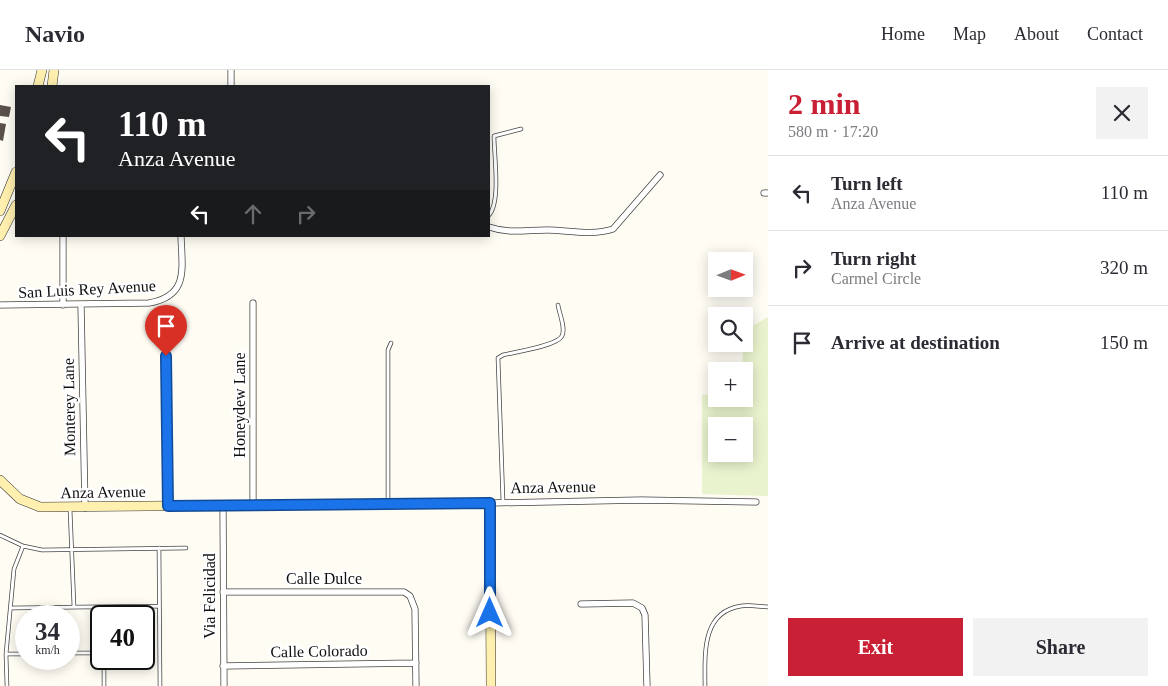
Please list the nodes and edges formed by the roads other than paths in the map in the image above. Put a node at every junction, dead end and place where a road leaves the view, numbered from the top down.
1 (42, 70) edge
2 (54, 70) edge
3 (231, 70) edge
4 (38, 85) edge
5 (52, 85) edge
6 (231, 85) edge
7 (521, 129) dead end
8 (15, 174) edge
9 (660, 175) dead end
10 (15, 206) edge
11 (0, 211) edge
12 (490, 213) edge
13 (490, 226) edge
14 (1, 232) edge
15 (63, 237) edge
16 (181, 237) edge
17 (253, 303) dead end
18 (0, 305) edge
19 (63, 305) junction
20 (81, 305) junction
21 (558, 305) dead end
22 (391, 343) dead end
23 (166, 356) dead end
24 (0, 480) edge
25 (756, 502) dead end
26 (490, 503) junction
27 (503, 503) junction
28 (389, 504) junction
29 (168, 506) junction
30 (223, 506) junction
31 (253, 506) junction
32 (70, 508) junction
33 (85, 508) junction
34 (0, 535) edge
35 (23, 546) junction
36 (159, 548) junction
37 (186, 548) dead end
38 (72, 550) junction
39 (223, 592) junction
40 (581, 604) dead end
41 (74, 605) edge
42 (155, 606) edge
43 (159, 606) junction
44 (768, 607) edge
45 (11, 608) junction
46 (15, 608) edge
47 (6, 654) junction
48 (15, 654) edge
49 (416, 663) junction
50 (224, 666) junction
51 (104, 670) edge
52 (6, 686) edge
53 (104, 686) edge
54 (160, 686) edge
55 (224, 686) edge
56 (416, 686) edge
57 (491, 686) edge
58 (647, 686) edge
59 (705, 686) edge

1 - 4 street
2 - 5 street
3 - 6 street
7 - 12 lane
8 - 11 street
9 - 13 street
10 - 14 street
15 - 19 street
16 - 20 street, San Luis Rey Avenue
17 - 31 street, Honeydew Lane
18 - 19 street, San Luis Rey Avenue
19 - 20 street, San Luis Rey Avenue
20 - 33 street, Monterey Lane
21 - 27 lane
22 - 28 lane
23 - 29 street
24 - 32 street, Anza Avenue
25 - 27 street, Anza Avenue
26 - 27 street, Anza Avenue
26 - 28 street, Anza Avenue
26 - 57 street
28 - 31 street, Anza Avenue
29 - 30 street, Anza Avenue
29 - 33 street, Anza Avenue
30 - 31 street, Anza Avenue
30 - 39 street, Via Felicidad
32 - 33 street, Anza Avenue
32 - 38 lane
34 - 35 lane
35 - 38 lane
35 - 45 lane
36 - 37 lane
36 - 38 lane
36 - 43 lane
38 - 41 lane
39 - 49 street, Calle Dulce
39 - 50 street, Via Felicidad
40 - 58 street
42 - 43 lane
43 - 54 lane
44 - 59 lane
45 - 46 lane
45 - 47 lane
47 - 48 lane
47 - 52 lane
49 - 50 street, Calle Colorado
49 - 56 street
50 - 55 street, Via Felicidad
51 - 53 lane

